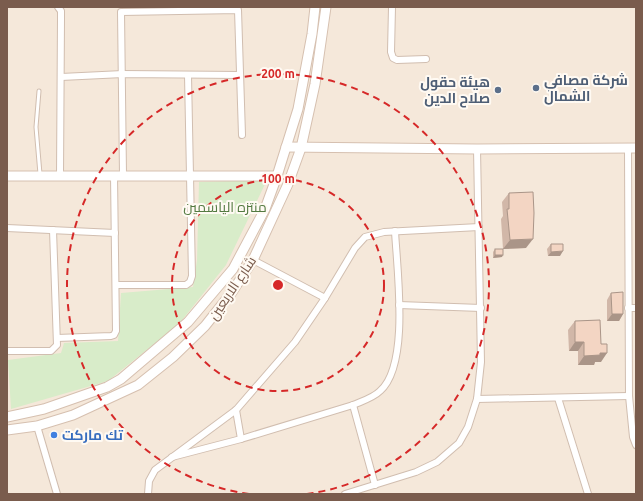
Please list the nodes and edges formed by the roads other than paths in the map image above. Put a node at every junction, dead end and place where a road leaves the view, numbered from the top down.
1 (58, 7) edge
2 (315, 7) edge
3 (326, 7) edge
4 (392, 7) edge
5 (426, 59) dead end
6 (123, 74) junction
7 (188, 75) junction
8 (240, 75) junction
9 (61, 77) junction
10 (39, 91) dead end
11 (242, 135) dead end
12 (286, 147) junction
13 (301, 148) junction
14 (632, 148) edge
15 (477, 149) junction
16 (118, 175) junction
17 (190, 175) junction
18 (7, 176) edge
19 (40, 176) junction
20 (60, 176) junction
21 (277, 176) junction
22 (479, 227) junction
23 (7, 228) edge
24 (53, 230) junction
25 (395, 231) junction
26 (115, 233) junction
27 (253, 260) junction
28 (116, 285) junction
29 (325, 298) junction
30 (399, 305) junction
31 (481, 308) junction
32 (628, 308) junction
33 (636, 308) edge
34 (57, 338) junction
35 (7, 351) edge
36 (628, 396) junction
37 (558, 398) junction
38 (477, 399) junction
39 (69, 400) junction
40 (353, 405) junction
41 (236, 410) junction
42 (73, 415) junction
43 (7, 417) edge
44 (37, 426) junction
45 (7, 430) edge
46 (241, 439) junction
47 (636, 445) edge
48 (169, 458) junction
49 (375, 485) junction
50 (367, 491) edge
51 (57, 494) edge
52 (148, 494) edge
53 (345, 494) edge
54 (588, 494) edge

1 - 9 street
2 - 12 main road
3 - 13 main road, شارع الاربعين
4 - 5 street
6 - 7 street
6 - 8 street
6 - 9 street
6 - 16 street
7 - 8 street
7 - 17 street
8 - 11 street
9 - 20 street
10 - 19 lane
12 - 13 main road
12 - 21 main road
13 - 15 main road
13 - 27 main road, شارع الاربعين
14 - 15 main road
14 - 32 street
15 - 22 street
16 - 17 main road
16 - 20 main road
16 - 26 street
17 - 21 main road
17 - 28 street
18 - 19 main road
19 - 20 main road
21 - 39 main road
22 - 25 street
22 - 31 street
23 - 24 street
24 - 26 street
24 - 34 street
25 - 29 street
25 - 30 street
26 - 28 street
27 - 29 street
27 - 42 main road, شارع الاربعين
28 - 34 street
29 - 41 street
30 - 31 street
30 - 40 street
31 - 38 street
32 - 33 street
32 - 36 street
34 - 35 street
36 - 37 street
36 - 47 street
37 - 38 street
37 - 54 street
38 - 49 street
39 - 42 main road
39 - 43 main road
40 - 46 street
40 - 49 street
41 - 46 street
41 - 48 street
42 - 44 main road, شارع الاربعين
44 - 45 main road, شارع الاربعين
44 - 51 street
46 - 48 street
48 - 52 street
49 - 50 street
50 - 53 street

